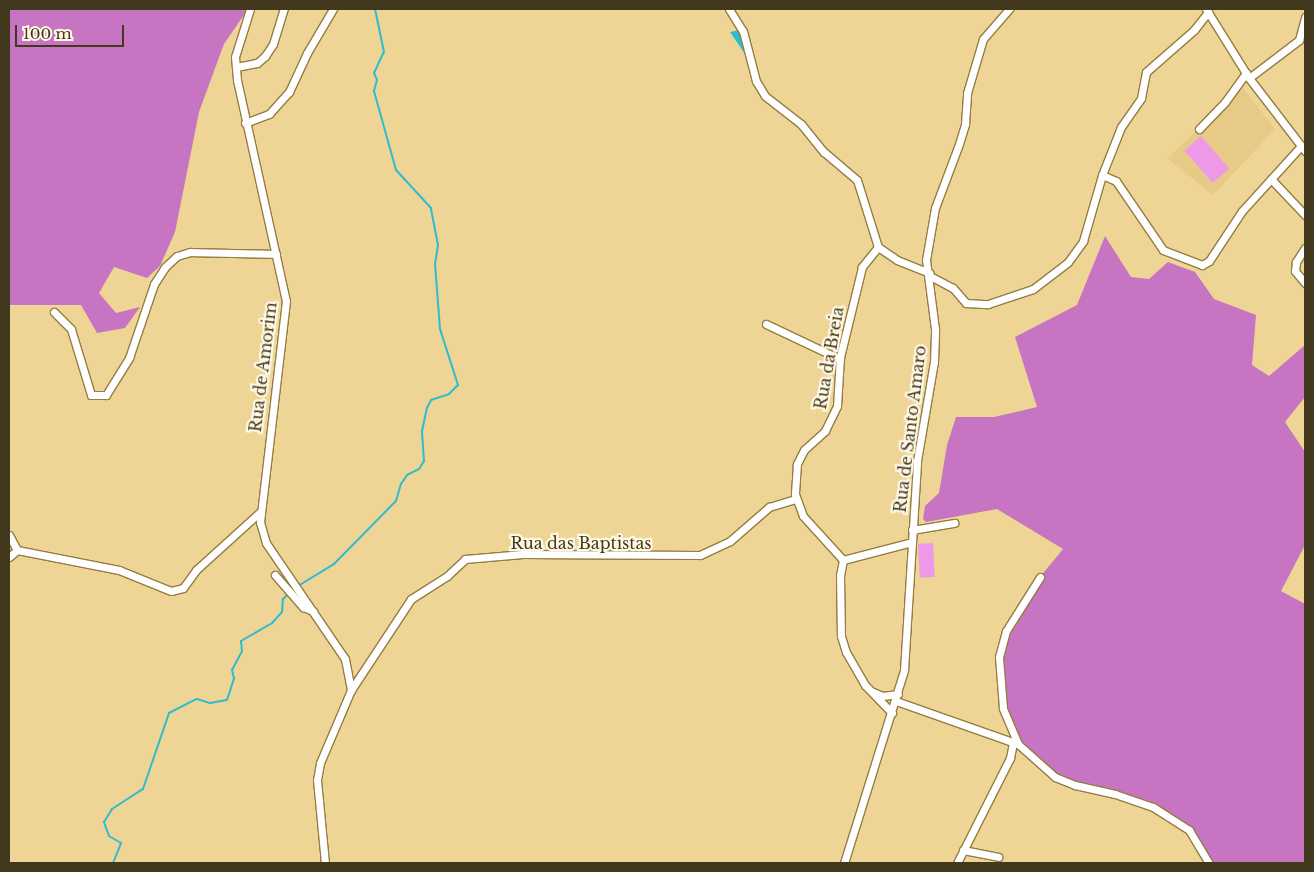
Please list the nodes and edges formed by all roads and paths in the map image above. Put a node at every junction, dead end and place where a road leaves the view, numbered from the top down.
1 (250, 9) edge
2 (284, 9) edge
3 (333, 9) edge
4 (729, 9) edge
5 (1009, 9) edge
6 (1207, 11) edge
7 (1305, 16) edge
8 (236, 67) junction
9 (1248, 75) junction
10 (245, 123) junction
11 (1199, 129) dead end
12 (1303, 149) edge
13 (1102, 175) junction
14 (1271, 180) junction
15 (1305, 215) edge
16 (878, 248) junction
17 (1305, 248) edge
18 (276, 254) junction
19 (929, 274) junction
20 (1305, 283) edge
21 (54, 312) dead end
22 (766, 324) dead end
23 (840, 359) junction
24 (796, 499) junction
25 (260, 512) junction
26 (954, 523) dead end
27 (912, 530) junction
28 (9, 535) edge
29 (912, 542) junction
30 (17, 550) junction
31 (9, 557) edge
32 (843, 560) junction
33 (275, 575) dead end
34 (1040, 577) dead end
35 (314, 612) junction
36 (867, 688) junction
37 (350, 690) junction
38 (897, 697) junction
39 (892, 713) junction
40 (1016, 743) junction
41 (963, 850) junction
42 (998, 857) dead end
43 (325, 863) edge
44 (844, 863) edge
45 (957, 863) edge
46 (1209, 863) edge

1 - 8 street, Rua de Amorim
2 - 8 street
3 - 10 street
4 - 16 street
5 - 19 street, Rua de Santo Amaro
6 - 9 street
6 - 13 street
7 - 9 street
8 - 10 street, Rua de Amorim
9 - 11 street
9 - 12 street
10 - 18 street, Rua de Amorim
12 - 14 street
13 - 14 street
13 - 19 street
14 - 15 street
16 - 19 street
16 - 23 street, Rua da Breia
17 - 20 street
18 - 21 street
18 - 25 street, Rua de Amorim
19 - 27 street, Rua de Santo Amaro
22 - 23 street
23 - 24 street, Rua da Breia
24 - 32 street, Rua da Breia
24 - 37 street, Rua das Baptistas
25 - 30 street
25 - 35 street, Rua de Amorim
26 - 27 street
27 - 29 street, Rua de Santo Amaro
28 - 30 street
29 - 32 street
29 - 38 street, Rua de Santo Amaro
30 - 31 street
32 - 36 street
33 - 35 street
34 - 40 street
35 - 37 street, Rua de Amorim
36 - 38 street
36 - 39 street
37 - 43 street, Rua de Amorim
38 - 39 street, Rua de Santo Amaro
38 - 40 street
39 - 44 street, Rua de Santo Amaro
40 - 41 street
40 - 46 street
41 - 42 street
41 - 45 street

